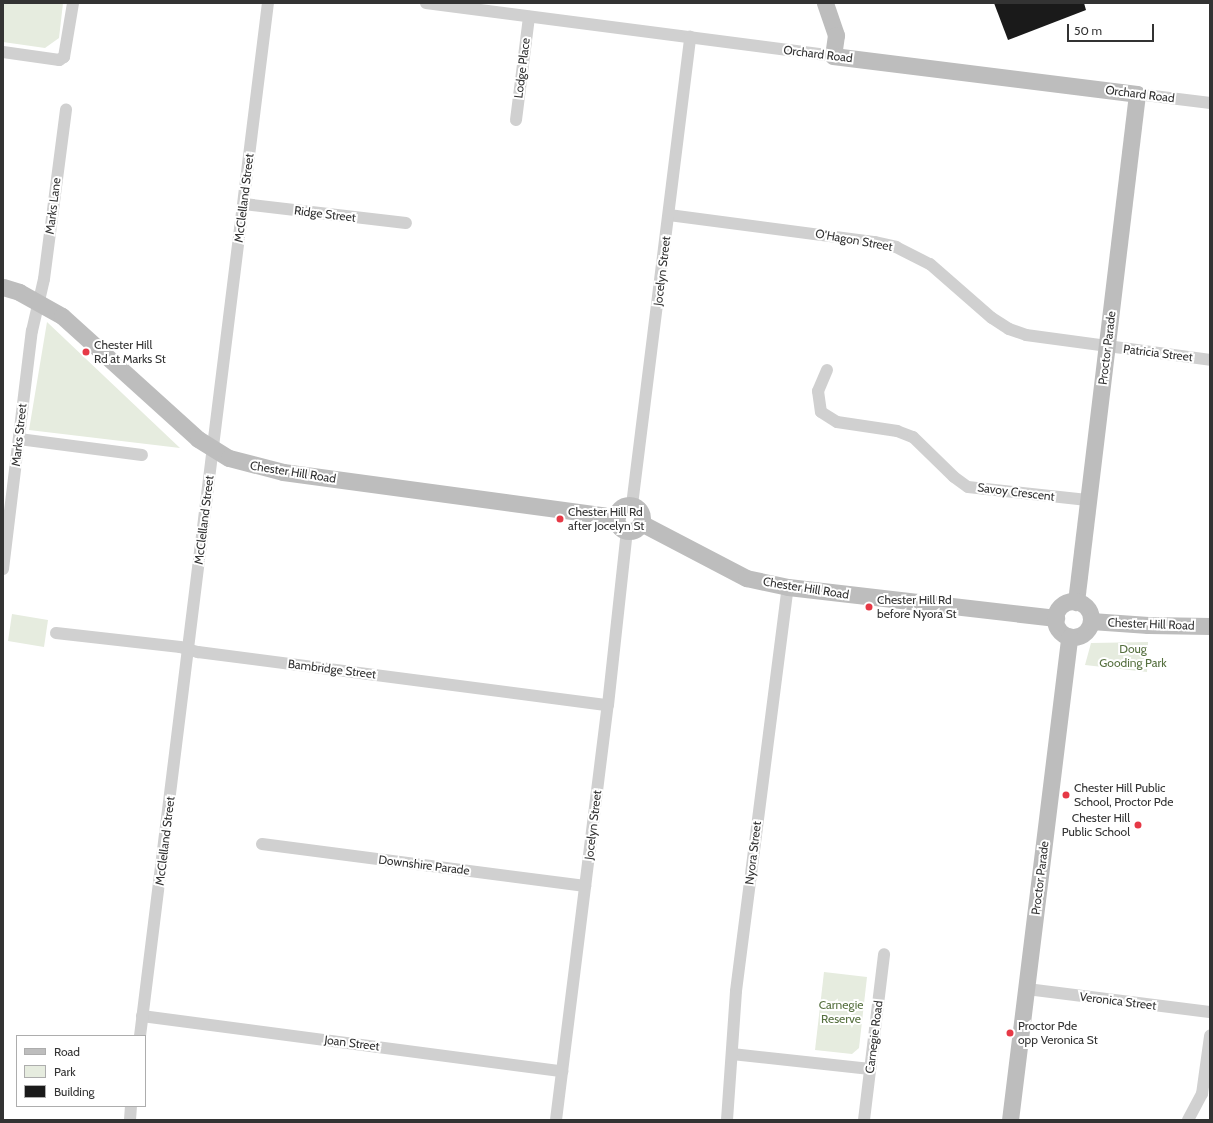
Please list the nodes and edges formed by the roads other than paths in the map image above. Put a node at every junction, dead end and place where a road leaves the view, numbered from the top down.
1 (73, 3) edge
2 (268, 3) edge
3 (426, 3) edge
4 (825, 3) edge
5 (529, 16) junction
6 (690, 37) junction
7 (3, 52) edge
8 (833, 56) junction
9 (1137, 94) junction
10 (1210, 103) edge
11 (66, 109) dead end
12 (516, 120) dead end
13 (244, 204) junction
14 (669, 215) junction
15 (406, 223) dead end
16 (3, 287) edge
17 (40, 303) junction
18 (1107, 347) junction
19 (1210, 360) edge
20 (827, 370) dead end
21 (18, 439) junction
22 (213, 450) junction
23 (142, 454) dead end
24 (1087, 500) junction
25 (632, 505) junction
26 (617, 516) junction
27 (7, 518) edge
28 (634, 527) junction
29 (3, 569) edge
30 (788, 587) junction
31 (1076, 602) junction
32 (1056, 618) junction
33 (1091, 621) junction
34 (1210, 626) edge
35 (56, 633) dead end
36 (1069, 637) junction
37 (188, 649) junction
38 (608, 705) junction
39 (262, 844) dead end
40 (585, 886) junction
41 (884, 954) dead end
42 (1027, 989) junction
43 (1210, 1012) edge
44 (142, 1016) junction
45 (140, 1035) edge
46 (1210, 1036) edge
47 (732, 1054) junction
48 (870, 1069) junction
49 (562, 1071) junction
50 (132, 1107) edge
51 (130, 1120) edge
52 (556, 1120) edge
53 (727, 1120) edge
54 (864, 1120) edge
55 (1010, 1120) edge
56 (1188, 1120) edge

1 - 7 street
2 - 13 street, McClelland Street
3 - 5 street, Orchard Road
4 - 8 street
5 - 6 street, Orchard Road
5 - 12 street, Lodge Place
6 - 8 street, Orchard Road
6 - 14 street, Jocelyn Street
8 - 9 street, Orchard Road
9 - 10 street, Orchard Road
9 - 18 street, Proctor Parade
11 - 17 street, Marks Lane
13 - 15 street, Ridge Street
13 - 22 street, McClelland Street
14 - 18 street, O'Hagon Street
14 - 25 street, Jocelyn Street
16 - 17 street, Chester Hill Road
17 - 21 street, Marks Street
17 - 22 street, Chester Hill Road
18 - 19 street, Patricia Street
18 - 24 street, Proctor Parade
20 - 24 street, Savoy Crescent
21 - 23 street
21 - 27 street, Marks Street
22 - 26 street, Chester Hill Road
22 - 37 street, McClelland Street
24 - 31 street, Proctor Parade
25 - 26 street
25 - 28 street
26 - 28 street
27 - 29 street, Marks Street
28 - 30 street, Chester Hill Road
28 - 38 street, Jocelyn Street
30 - 32 street, Chester Hill Road
30 - 47 street, Nyora Street
31 - 32 street
31 - 33 street
32 - 36 street
33 - 34 street, Chester Hill Road
33 - 36 street
35 - 37 street, Bambridge Street
36 - 42 street, Proctor Parade
37 - 38 street, Bambridge Street
37 - 44 street, McClelland Street
38 - 40 street, Jocelyn Street
39 - 40 street, Downshire Parade
40 - 49 street, Jocelyn Street
41 - 48 street, Carnegie Road
42 - 43 street, Veronica Street
42 - 55 street, Proctor Parade
44 - 45 street, McClelland Street
44 - 49 street, Joan Street
46 - 56 street
47 - 48 street
47 - 53 street, Nyora Street
48 - 54 street, Carnegie Road
49 - 52 street, Jocelyn Street
50 - 51 street

